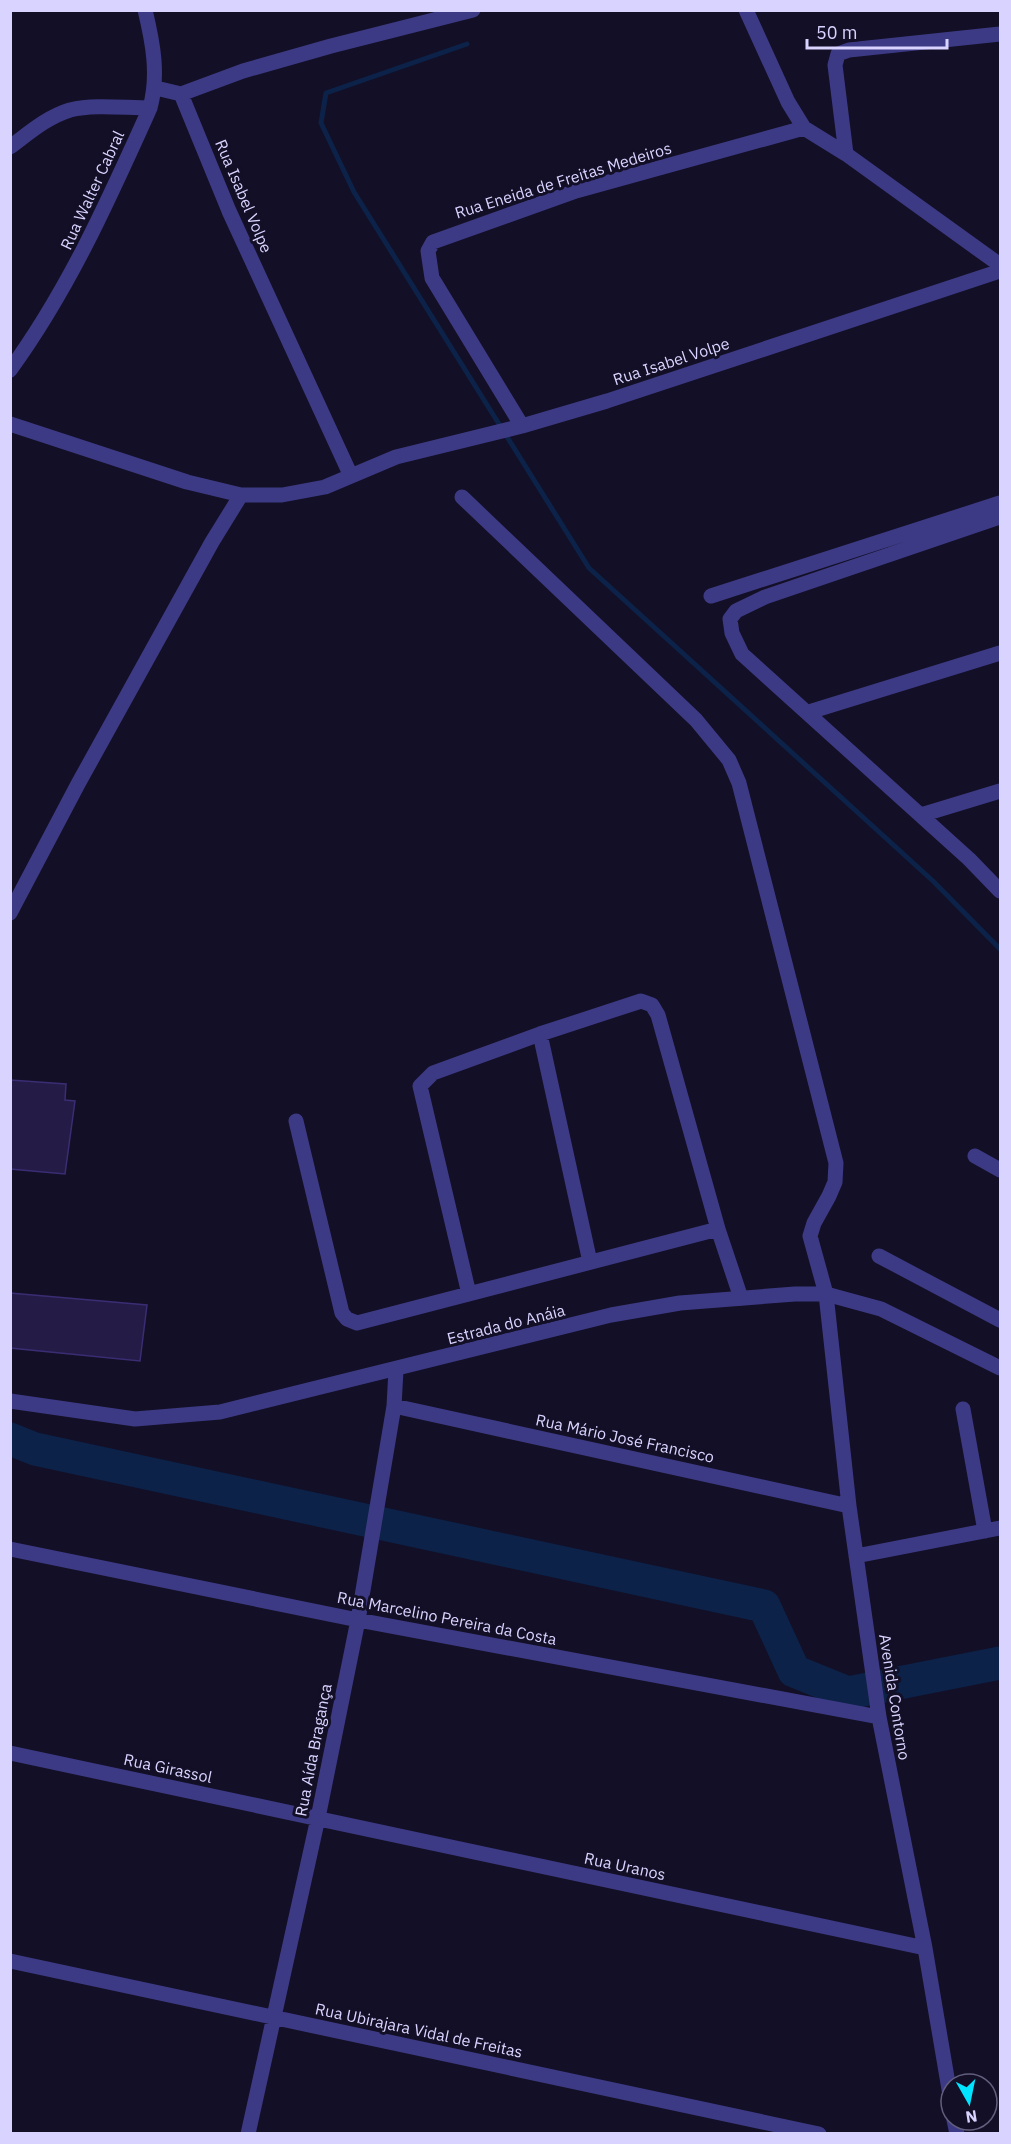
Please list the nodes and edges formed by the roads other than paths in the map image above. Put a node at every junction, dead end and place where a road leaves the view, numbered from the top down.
1 (145, 10) edge
2 (473, 10) edge
3 (746, 10) edge
4 (1000, 34) edge
5 (156, 88) junction
6 (182, 94) junction
7 (150, 108) junction
8 (804, 128) junction
9 (10, 147) edge
10 (846, 154) junction
11 (1000, 265) edge
12 (1000, 272) edge
13 (10, 370) edge
14 (10, 424) edge
15 (522, 426) junction
16 (351, 476) junction
17 (241, 495) junction
18 (462, 496) dead end
19 (1000, 503) edge
20 (1000, 518) edge
21 (711, 596) dead end
22 (1000, 653) edge
23 (809, 712) junction
24 (1000, 791) edge
25 (921, 815) junction
26 (1000, 891) edge
27 (10, 913) edge
28 (540, 1034) junction
29 (296, 1121) dead end
30 (975, 1156) dead end
31 (1000, 1170) edge
32 (718, 1229) junction
33 (879, 1256) dead end
34 (590, 1262) junction
35 (469, 1294) junction
36 (826, 1294) junction
37 (741, 1298) junction
38 (1000, 1320) edge
39 (1000, 1368) edge
40 (396, 1370) junction
41 (10, 1401) edge
42 (394, 1406) junction
43 (963, 1409) dead end
44 (849, 1506) junction
45 (1000, 1527) edge
46 (985, 1531) junction
47 (10, 1549) edge
48 (856, 1556) junction
49 (358, 1620) junction
50 (878, 1714) junction
51 (10, 1753) edge
52 (318, 1818) junction
53 (925, 1948) junction
54 (10, 1960) edge
55 (272, 2017) junction
56 (946, 2072) edge
57 (248, 2133) edge
58 (819, 2133) edge

1 - 5 street, Rua Walter Cabral
2 - 6 street
3 - 8 street
4 - 10 street
5 - 6 street
5 - 7 street, Rua Walter Cabral
6 - 16 street, Rua Isabel Volpe
7 - 9 street
7 - 13 street, Rua Walter Cabral
8 - 10 street
8 - 15 street, Rua Eneida de Freitas Medeiros
10 - 11 street
12 - 15 street, Rua Isabel Volpe
14 - 17 street, Rua Isabel Volpe
15 - 16 street, Rua Isabel Volpe
16 - 17 street, Rua Isabel Volpe
17 - 27 street
18 - 36 street, Avenida Contorno
19 - 21 street
20 - 23 street
22 - 23 street
23 - 25 street
24 - 25 street
25 - 26 street
28 - 32 street
28 - 34 street
28 - 35 street
29 - 35 street
30 - 31 street
32 - 34 street
32 - 37 street
33 - 38 street
34 - 35 street
36 - 37 street, Estrada do Anáia
36 - 39 street, Estrada do Anáia
36 - 44 street, Avenida Contorno
37 - 40 street, Estrada do Anáia
40 - 41 street, Estrada do Anáia
40 - 42 street, Rua Aída Bragança
42 - 44 street, Rua Mário José Francisco
42 - 49 street, Rua Aída Bragança
43 - 46 street
44 - 48 street, Avenida Contorno
45 - 46 street
46 - 48 street
47 - 49 street, Rua Marcelino Pereira da Costa
48 - 50 street, Avenida Contorno
49 - 50 street, Rua Marcelino Pereira da Costa
49 - 52 street, Rua Aída Bragança
50 - 53 street, Avenida Contorno
51 - 52 street, Rua Girassol
52 - 53 street, Rua Uranos
52 - 55 street, Rua Aída Bragança
53 - 56 street, Avenida Contorno
54 - 55 street, Rua Ubirajara Vidal de Freitas
55 - 57 street, Rua Aída Bragança
55 - 58 street, Rua Ubirajara Vidal de Freitas

